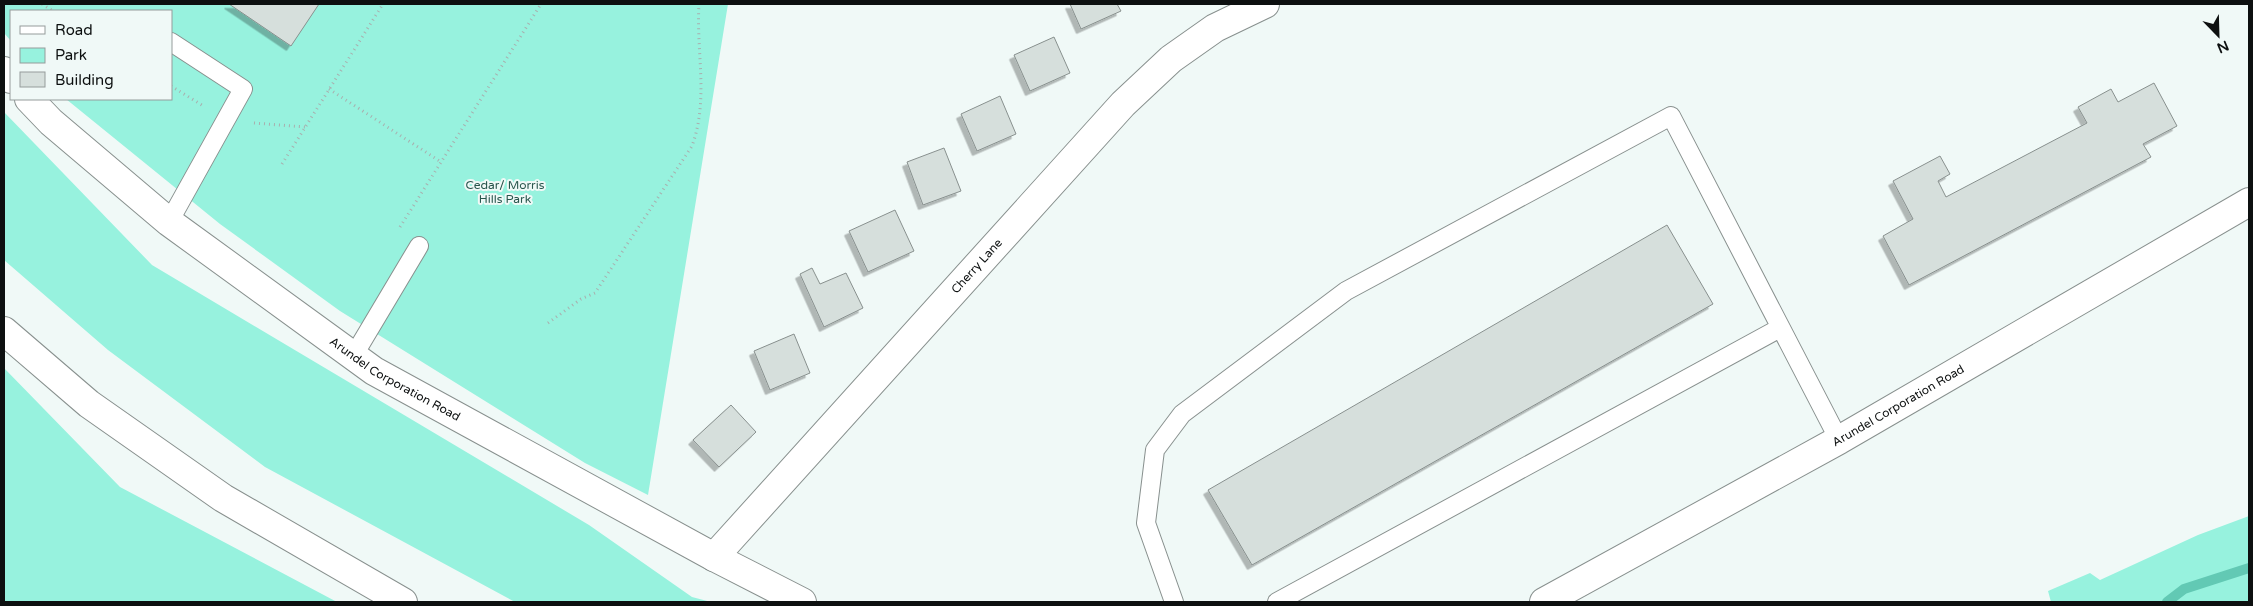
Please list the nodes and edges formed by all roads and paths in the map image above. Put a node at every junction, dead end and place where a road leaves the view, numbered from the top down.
1 (383, 4) edge
2 (541, 4) edge
3 (699, 4) edge
4 (1266, 4) edge
5 (172, 43) edge
6 (329, 89) junction
7 (30, 100) edge
8 (441, 162) junction
9 (282, 164) dead end
10 (2249, 202) edge
11 (169, 222) junction
12 (396, 233) dead end
13 (419, 246) dead end
14 (548, 323) dead end
15 (1780, 328) junction
16 (4, 332) edge
17 (354, 355) junction
18 (1839, 440) junction
19 (714, 557) junction
20 (402, 602) edge
21 (802, 602) edge
22 (1174, 602) edge
23 (1277, 602) edge
24 (1544, 602) edge

1 - 6 path
2 - 8 path
3 - 14 path
4 - 19 main road, Cherry Lane
5 - 11 lane
6 - 8 path
6 - 9 path
7 - 11 main road, Arundel Corporation Road
8 - 12 path
10 - 18 main road, Arundel Corporation Road
11 - 17 main road, Arundel Corporation Road
13 - 17 lane
15 - 18 lane
15 - 22 lane
15 - 23 lane
16 - 20 main road
17 - 19 main road, Arundel Corporation Road
18 - 24 main road, Arundel Corporation Road
19 - 21 main road, Arundel Corporation Road

